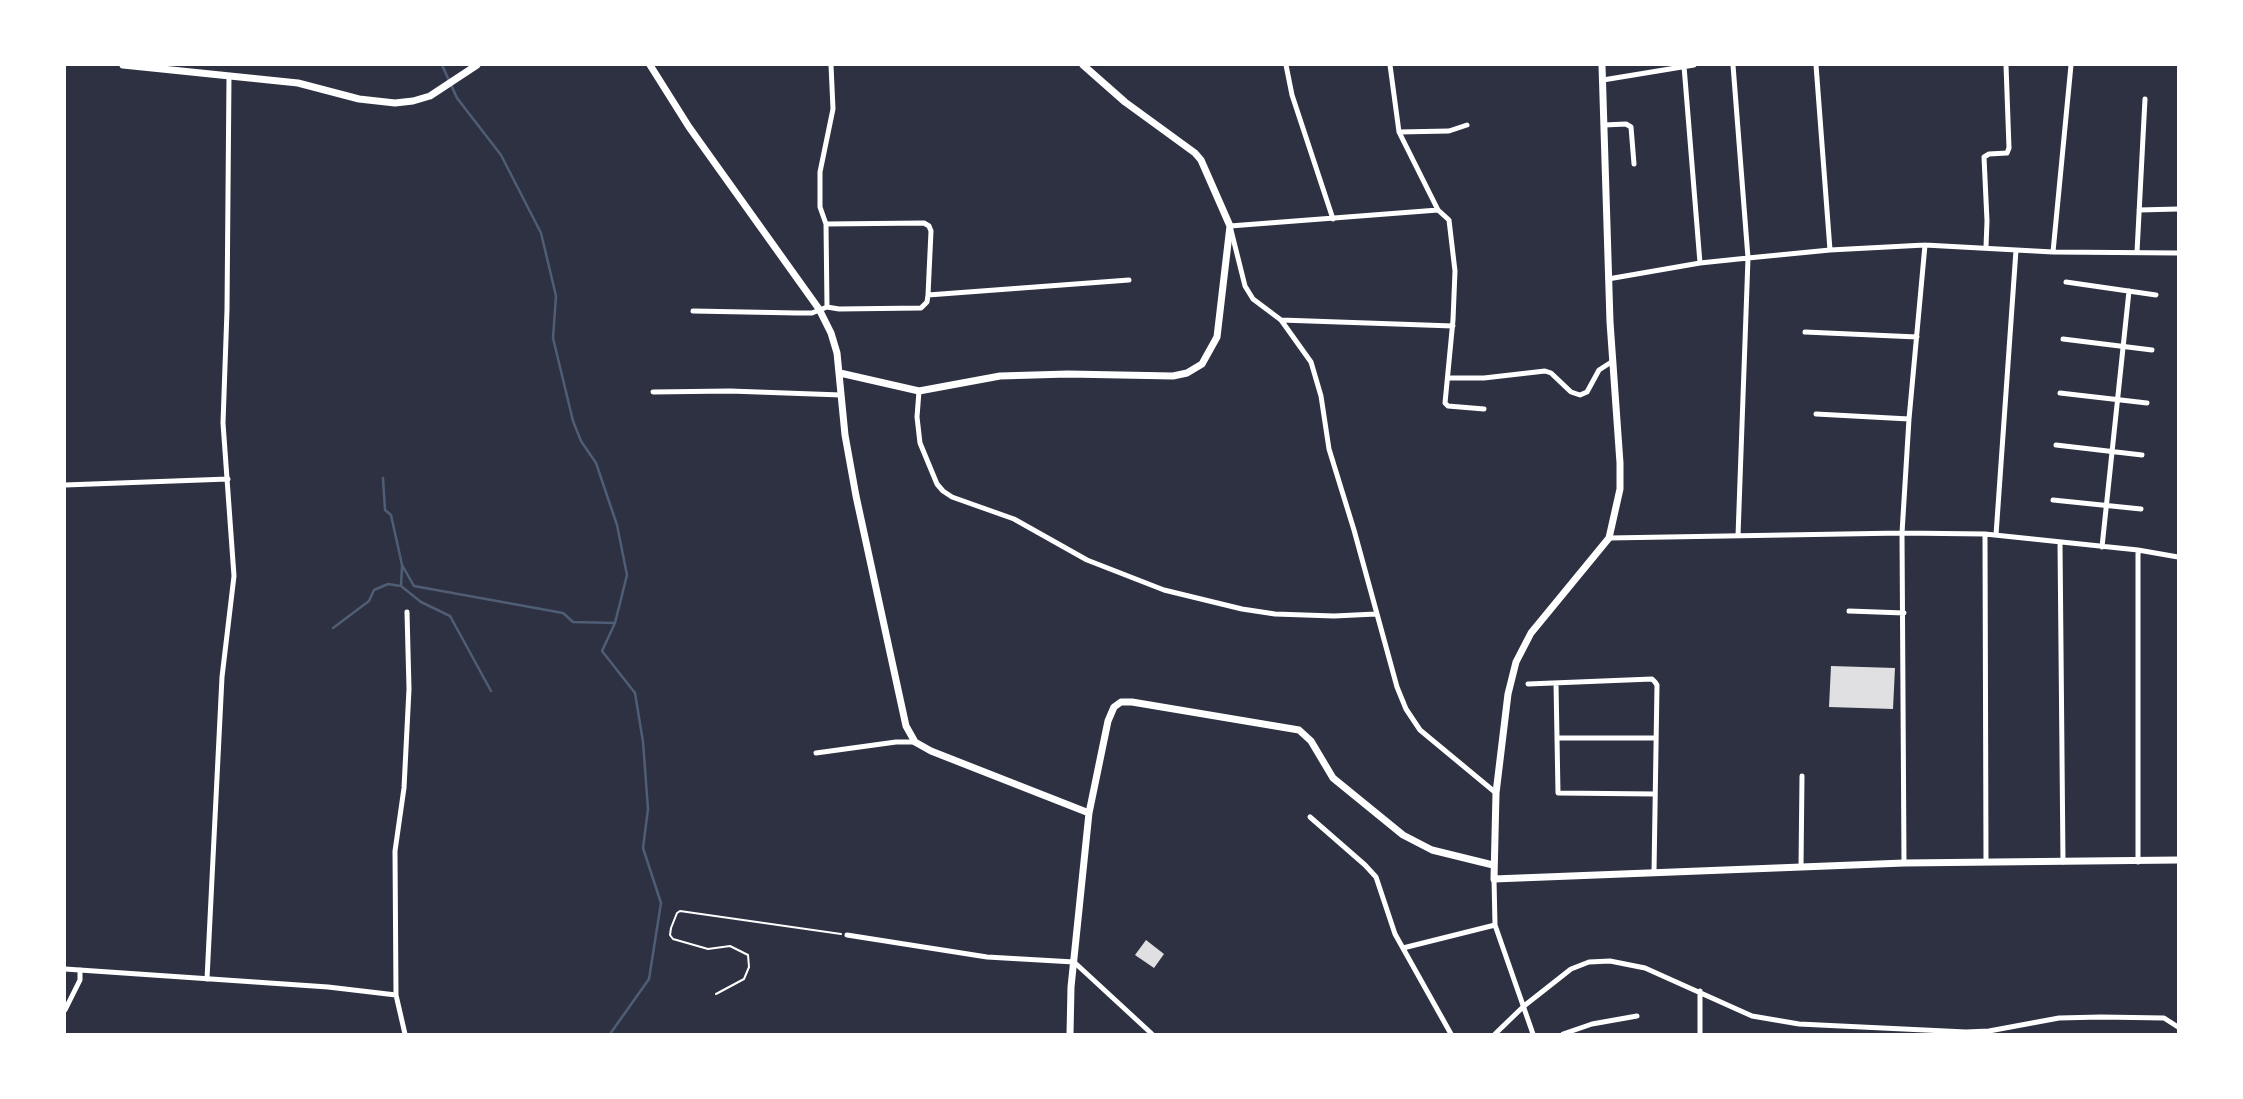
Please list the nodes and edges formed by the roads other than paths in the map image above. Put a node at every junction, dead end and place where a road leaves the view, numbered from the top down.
1 (124, 65) edge
2 (477, 65) edge
3 (650, 65) edge
4 (831, 65) edge
5 (1083, 65) edge
6 (1286, 65) edge
7 (1390, 65) edge
8 (1602, 65) edge
9 (1693, 65) edge
10 (1733, 65) edge
11 (1816, 65) edge
12 (2006, 65) edge
13 (2071, 65) edge
14 (1676, 66) edge
15 (1684, 66) edge
16 (229, 76) junction
17 (1603, 80) junction
18 (2145, 99) dead end
19 (1467, 125) dead end
20 (1604, 125) junction
21 (1399, 132) junction
22 (1634, 164) dead end
23 (2139, 209) junction
24 (2178, 209) edge
25 (1438, 210) junction
26 (1333, 219) junction
27 (826, 224) junction
28 (1230, 226) junction
29 (1925, 245) junction
30 (1986, 247) junction
31 (1830, 250) junction
32 (2016, 250) junction
33 (2053, 252) junction
34 (2137, 252) junction
35 (2178, 253) edge
36 (1748, 258) junction
37 (1700, 263) junction
38 (1608, 279) junction
39 (1129, 280) dead end
40 (2066, 282) dead end
41 (2129, 291) junction
42 (929, 295) junction
43 (2156, 295) dead end
44 (823, 308) junction
45 (693, 310) dead end
46 (1281, 320) junction
47 (1453, 326) junction
48 (1805, 331) dead end
49 (1917, 337) junction
50 (2063, 339) dead end
51 (2123, 346) junction
52 (2152, 350) dead end
53 (1613, 361) junction
54 (841, 373) junction
55 (1448, 378) junction
56 (919, 391) junction
57 (653, 392) dead end
58 (2060, 393) dead end
59 (841, 395) junction
60 (2119, 399) junction
61 (2147, 403) dead end
62 (1484, 409) dead end
63 (1816, 414) dead end
64 (1909, 419) junction
65 (2056, 445) dead end
66 (2113, 452) junction
67 (2142, 455) dead end
68 (228, 479) junction
69 (65, 485) edge
70 (2053, 500) dead end
71 (2107, 505) junction
72 (2141, 509) dead end
73 (1902, 533) junction
74 (1985, 534) junction
75 (1996, 535) junction
76 (1738, 536) junction
77 (1609, 538) junction
78 (2060, 542) junction
79 (2102, 547) junction
80 (2138, 551) junction
81 (2178, 557) edge
82 (1849, 611) dead end
83 (407, 612) dead end
84 (1903, 613) junction
85 (1376, 614) junction
86 (1556, 683) junction
87 (1528, 684) dead end
88 (1557, 738) junction
89 (1655, 738) junction
90 (915, 742) junction
91 (816, 753) dead end
92 (1802, 776) dead end
93 (1496, 793) junction
94 (1655, 794) junction
95 (1089, 813) junction
96 (1310, 817) dead end
97 (2178, 860) edge
98 (1986, 862) junction
99 (2063, 862) junction
100 (2138, 862) junction
101 (1904, 863) junction
102 (1493, 865) junction
103 (1801, 867) junction
104 (1654, 872) junction
105 (1494, 879) junction
106 (1495, 925) junction
107 (847, 935) road end
108 (1403, 948) junction
109 (1074, 962) junction
110 (65, 969) edge
111 (80, 970) junction
112 (207, 979) junction
113 (1700, 991) junction
114 (396, 995) junction
115 (1524, 1006) junction
116 (65, 1010) edge
117 (1637, 1016) dead end
118 (2178, 1027) edge
119 (405, 1034) edge
120 (1070, 1034) edge
121 (1152, 1034) edge
122 (1451, 1034) edge
123 (1494, 1034) edge
124 (1533, 1034) edge
125 (1563, 1034) edge
126 (1700, 1034) edge

1 - 16 street
2 - 16 street
3 - 44 street
4 - 27 street
5 - 28 street
6 - 26 street
7 - 21 street
8 - 17 street
9 - 15 street
10 - 36 street
11 - 31 street
12 - 30 street
13 - 33 street
14 - 15 street
14 - 17 street
15 - 37 street
16 - 68 street
17 - 20 street
18 - 23 street
19 - 21 street
20 - 22 street
20 - 38 street
21 - 25 street
23 - 24 street
23 - 34 street
25 - 26 street
25 - 47 street
26 - 28 street
27 - 42 street
27 - 44 street
28 - 46 street
28 - 56 street
29 - 30 street
29 - 31 street
29 - 49 street
30 - 32 street
31 - 36 street
32 - 33 street
32 - 75 street
33 - 34 street
34 - 35 street
36 - 37 street
36 - 76 street
37 - 38 street
38 - 53 street
39 - 42 street
40 - 41 street
41 - 43 street
41 - 51 street
42 - 44 street
44 - 45 street
44 - 54 street
46 - 47 street
46 - 85 street
47 - 55 street
48 - 49 street
49 - 64 street
50 - 51 street
51 - 52 street
51 - 60 street
53 - 55 street
53 - 77 street
54 - 56 street
54 - 59 street
55 - 62 street
56 - 85 street
57 - 59 street
58 - 60 street
59 - 90 street
60 - 61 street
60 - 66 street
63 - 64 street
64 - 73 street
65 - 66 street
66 - 67 street
66 - 71 street
68 - 69 street
68 - 112 street
70 - 71 street
71 - 72 street
71 - 79 street
73 - 74 street
73 - 76 street
73 - 84 street
74 - 75 street
74 - 98 street
75 - 78 street
76 - 77 street
77 - 93 street
78 - 79 street
78 - 99 street
79 - 80 street
80 - 81 street
80 - 100 street
82 - 84 street
83 - 114 street
84 - 101 street
85 - 93 street
86 - 87 street
86 - 88 street
86 - 89 street
88 - 89 street
88 - 94 street
89 - 94 street
90 - 91 street
90 - 95 street
92 - 103 street
93 - 102 street
94 - 104 street
95 - 102 street
95 - 109 street
96 - 108 street
97 - 100 street
98 - 99 street
98 - 101 street
99 - 100 street
101 - 103 street
102 - 105 street
103 - 104 street
104 - 105 street
105 - 106 street
106 - 108 street
106 - 115 street
107 - 109 street
108 - 122 street
109 - 120 street
109 - 121 street
110 - 111 street
111 - 112 street
111 - 116 street
112 - 114 street
113 - 115 street
113 - 118 street
113 - 126 street
114 - 119 street
115 - 123 street
115 - 124 street
117 - 125 street

